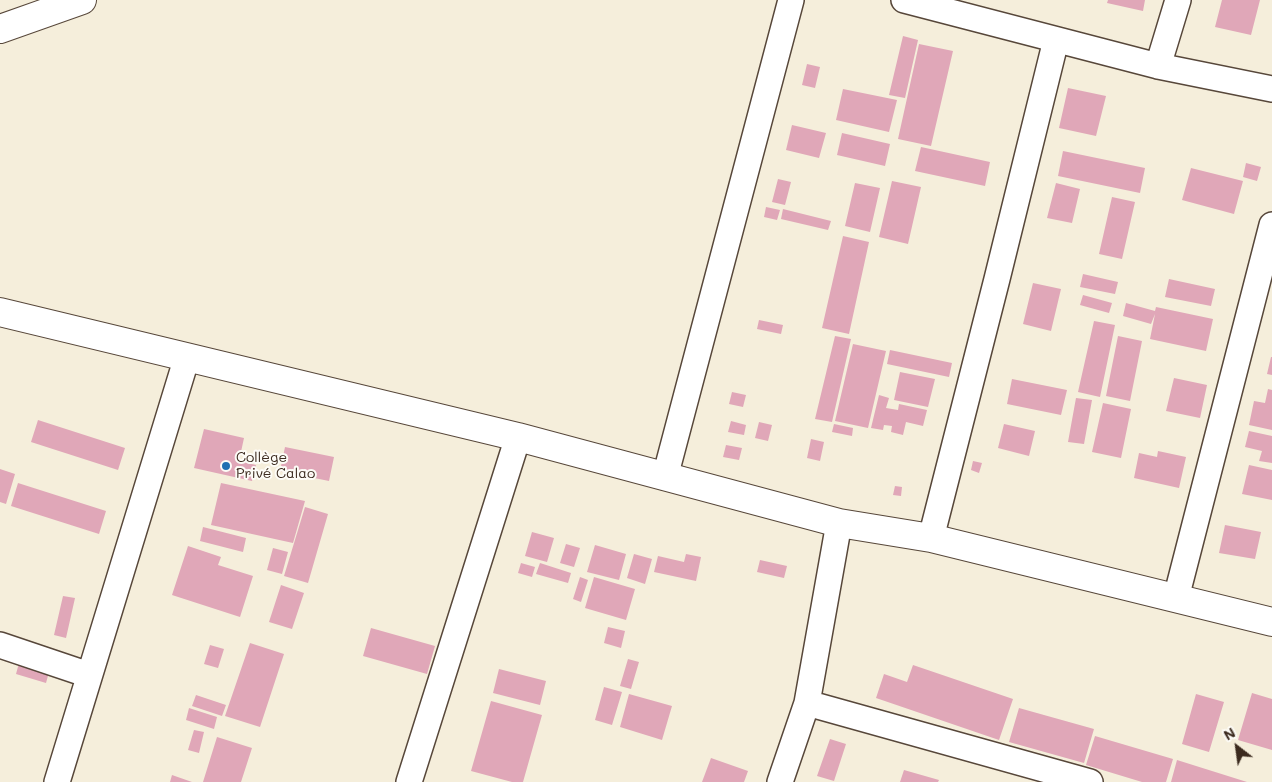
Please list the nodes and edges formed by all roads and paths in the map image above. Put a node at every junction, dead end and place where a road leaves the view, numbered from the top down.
1 (82, 0) edge
2 (791, 0) edge
3 (904, 0) edge
4 (1178, 0) edge
5 (0, 29) edge
6 (1056, 40) junction
7 (1158, 66) junction
8 (1272, 89) edge
9 (1272, 225) edge
10 (0, 312) edge
11 (187, 357) junction
12 (518, 437) junction
13 (665, 477) junction
14 (839, 523) junction
15 (931, 538) junction
16 (1176, 598) junction
17 (1272, 622) edge
18 (0, 645) edge
19 (89, 675) junction
20 (807, 703) junction
21 (57, 782) edge
22 (409, 782) edge
23 (780, 782) edge
24 (1090, 782) edge

1 - 5 main road
2 - 13 street
3 - 6 street
4 - 7 street
6 - 7 street
6 - 15 street
7 - 8 street
9 - 16 street
10 - 11 main road
11 - 12 main road
11 - 19 street
12 - 13 main road
12 - 22 street
13 - 14 main road
14 - 15 main road
14 - 20 street
15 - 16 main road
16 - 17 main road
18 - 19 street
19 - 21 street
20 - 23 street
20 - 24 street

